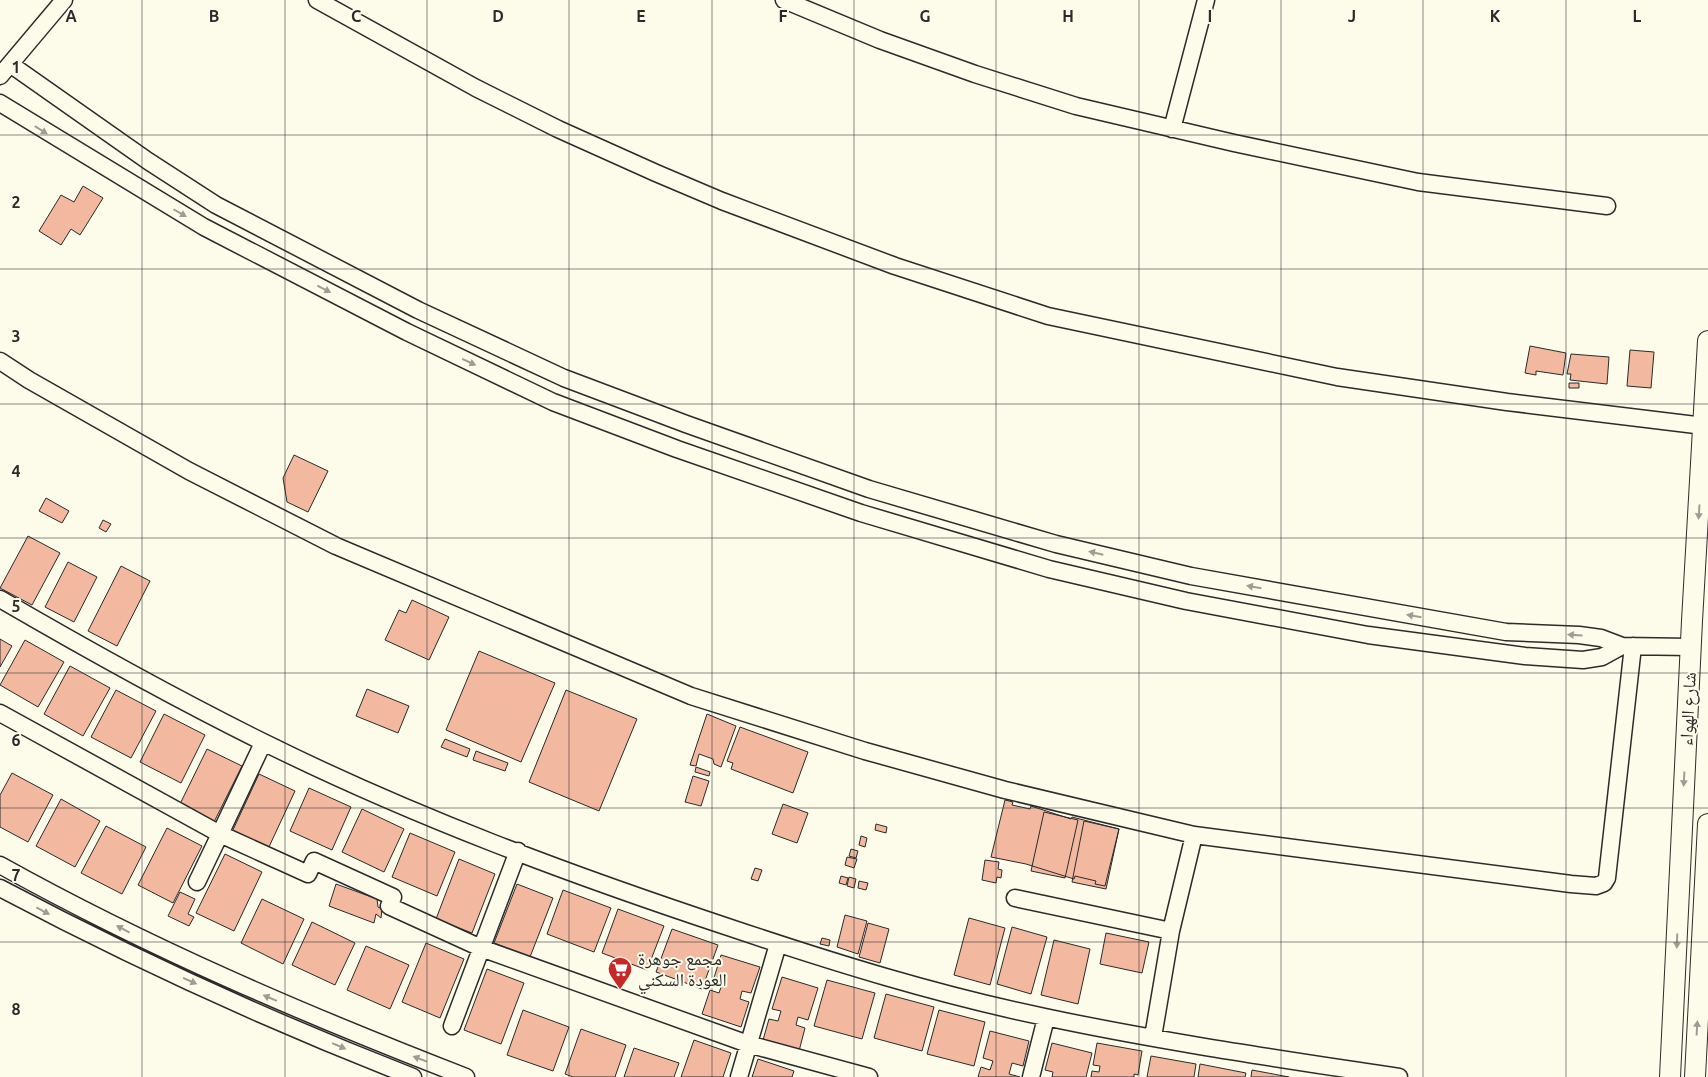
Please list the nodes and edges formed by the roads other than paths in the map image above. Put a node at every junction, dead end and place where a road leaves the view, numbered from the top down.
1 (64, 0) edge
2 (317, 0) edge
3 (784, 0) edge
4 (1206, 0) edge
5 (5, 70) edge
6 (0, 103) edge
7 (1172, 129) junction
8 (1607, 206) dead end
9 (1708, 341) edge
10 (0, 361) edge
11 (1704, 426) junction
12 (0, 599) edge
13 (1628, 646) junction
14 (1691, 646) junction
15 (0, 713) edge
16 (263, 743) junction
17 (1708, 824) edge
18 (220, 834) junction
19 (1194, 835) junction
20 (518, 852) junction
21 (0, 864) edge
22 (197, 882) dead end
23 (0, 888) edge
24 (1679, 892) junction
25 (1706, 894) edge
26 (1015, 898) dead end
27 (1171, 931) junction
28 (778, 944) junction
29 (480, 948) junction
30 (1046, 1018) junction
31 (452, 1026) dead end
32 (1153, 1037) junction
33 (748, 1044) junction
34 (1363, 1074) edge
35 (413, 1077) edge
36 (466, 1077) edge
37 (739, 1077) edge
38 (869, 1077) edge
39 (1032, 1077) edge
40 (1399, 1077) edge
41 (1670, 1077) edge
42 (1694, 1077) edge

1 - 5 street
2 - 11 street
3 - 7 street
4 - 7 street
13 -> 5 street
6 -> 13 street
7 - 8 street
9 - 11 main road, شارع الهواء
10 - 19 street
11 -> 14 main road, شارع الهواء
12 - 16 street
13 - 14 street
13 - 19 street
14 -> 24 main road, شارع الهواء
15 - 18 street
16 - 18 street
16 - 20 street
17 - 25 main road
18 - 22 street
18 - 29 street
19 - 27 street
20 - 28 street
20 - 29 street
36 -> 21 street
23 -> 35 street
24 - 25 street
24 -> 41 main road, شارع الهواء
42 -> 25 main road
26 - 27 street
27 - 32 street
28 - 30 street
28 - 33 street
29 - 31 street
29 - 33 street
30 - 32 street
30 - 39 street
32 - 34 street
33 - 37 street
33 - 38 street
34 - 40 street

